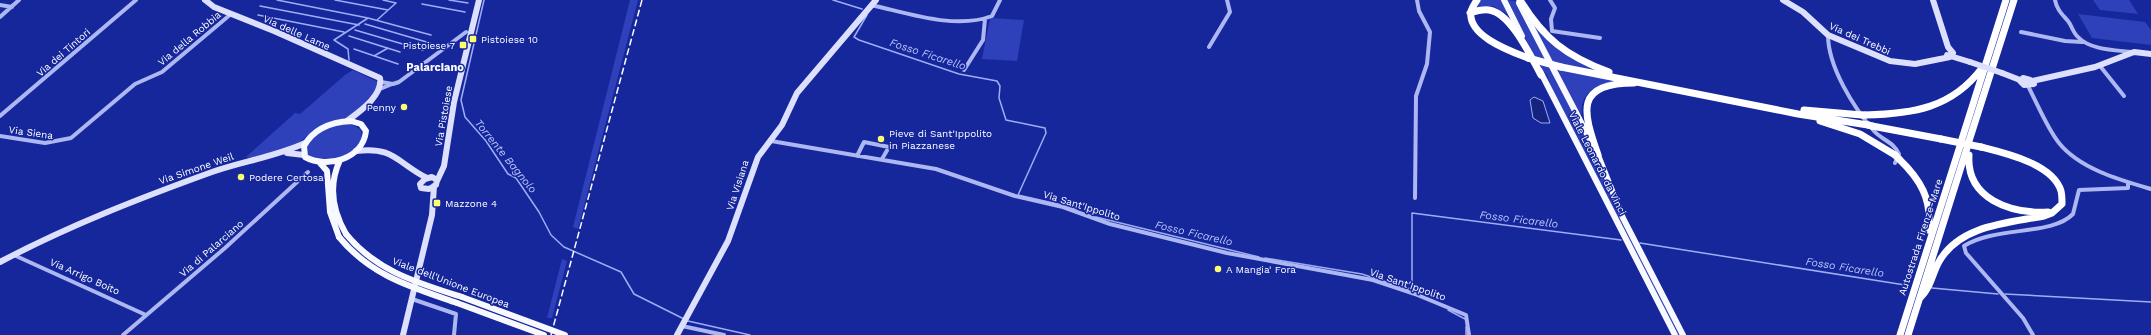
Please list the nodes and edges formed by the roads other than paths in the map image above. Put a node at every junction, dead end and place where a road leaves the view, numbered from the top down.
1 (19, 0) edge
2 (136, 0) edge
3 (205, 0) edge
4 (479, 0) edge
5 (876, 0) edge
6 (1000, 0) edge
7 (1227, 0) edge
8 (1417, 0) edge
9 (1477, 0) edge
10 (1504, 0) edge
11 (1519, 0) edge
12 (1550, 0) edge
13 (1784, 0) edge
14 (1933, 0) edge
15 (2006, 0) edge
16 (2014, 0) edge
17 (2055, 0) edge
18 (0, 5) edge
19 (871, 5) junction
20 (12, 6) junction
21 (1470, 13) junction
22 (231, 14) junction
23 (0, 17) edge
24 (985, 19) junction
25 (466, 32) dead end
26 (2021, 32) dead end
27 (1828, 36) junction
28 (1600, 38) dead end
29 (2082, 42) junction
30 (1208, 47) dead end
31 (2134, 52) junction
32 (1950, 53) junction
33 (2151, 54) edge
34 (1988, 59) junction
35 (2100, 66) junction
36 (964, 70) dead end
37 (1541, 74) junction
38 (2030, 83) junction
39 (381, 84) junction
40 (393, 84) junction
41 (1660, 85) junction
42 (2124, 96) dead end
43 (1758, 105) junction
44 (360, 111) junction
45 (0, 116) edge
46 (346, 121) junction
47 (358, 123) junction
48 (0, 136) edge
49 (365, 139) junction
50 (770, 141) junction
51 (60, 143) joint
52 (305, 143) junction
53 (1967, 144) junction
54 (375, 148) junction
55 (356, 151) junction
56 (285, 153) junction
57 (304, 155) junction
58 (1598, 155) junction
59 (857, 156) junction
60 (882, 159) junction
61 (1896, 159) junction
62 (340, 160) junction
63 (320, 163) junction
64 (444, 166) junction
65 (308, 172) dead end
66 (418, 174) junction
67 (429, 178) junction
68 (2128, 183) junction
69 (420, 184) junction
70 (436, 184) junction
71 (2151, 188) edge
72 (427, 189) junction
73 (434, 195) junction
74 (1415, 198) dead end
75 (2060, 208) junction
76 (41, 240) junction
77 (16, 256) junction
78 (1924, 258) junction
79 (0, 263) edge
80 (1920, 298) junction
81 (412, 299) junction
82 (459, 300) junction
83 (146, 315) junction
84 (684, 322) junction
85 (123, 335) edge
86 (403, 335) edge
87 (454, 335) edge
88 (544, 335) edge
89 (565, 335) edge
90 (677, 335) edge
91 (724, 335) edge
92 (1469, 335) edge
93 (1675, 335) edge
94 (1683, 335) edge
95 (1900, 335) edge
96 (1908, 335) edge
97 (2033, 335) edge

1 - 20 street
2 - 45 street, Via dei Tintori
3 - 22 street, Via delle Lame
4 - 64 street, Via Pistoiese
5 - 19 street, Via Visiana
6 - 24 street
7 - 30 street
8 - 74 street
9 - 21 highway
10 - 37 main road, Viale Leonardo da Vinci
11 - 41 highway
11 - 58 main road, Viale Leonardo da Vinci
12 - 28 street
13 - 27 street, Via dei Trebbi
14 - 32 street
15 - 34 highway, Autostrada Firenze-Mare
16 - 53 highway
17 - 29 street
18 - 20 street
19 - 24 street
19 - 50 street, Via Visiana
20 - 23 street
21 - 37 highway
21 - 41 highway, bridge
22 - 39 street, Via delle Lame
22 - 51 street, Via della Robbia
24 - 36 street
25 - 40 street
26 - 29 street
27 - 32 street, Via dei Trebbi
27 - 61 street
29 - 31 street
31 - 33 street
31 - 35 street
32 - 38 street, bridge
34 - 43 highway
34 - 53 highway, Autostrada Firenze-Mare
35 - 38 street
35 - 42 street
37 - 93 main road, Viale Leonardo da Vinci
38 - 68 street
39 - 40 street
39 - 40 street, Via delle Lame
39 - 44 street
41 - 43 highway
41 - 58 highway
43 - 61 highway
43 - 75 highway, bridge
44 - 46 street
44 - 47 street
46 - 47 main road
46 - 52 main road
47 - 49 main road
48 - 51 street, Via Siena
49 - 54 street
49 - 55 main road
50 - 59 street
50 - 84 street, Via Visiana
52 - 56 street, Via Simone Weil
52 - 57 main road
53 - 75 highway
53 - 78 highway, Autostrada Firenze-Mare
53 - 80 highway, Autostrada Firenze-Mare
54 - 55 street
54 - 66 street
55 - 62 main road
56 - 57 street, Via Simone Weil
56 - 76 street, Via Simone Weil
57 - 63 main road
58 - 94 main road, Viale Leonardo da Vinci
59 - 60 street
59 - 60 street
60 - 92 street, Via Sant'Ippolito
61 - 78 highway
62 - 63 main road
62 - 82 main road, Viale dell'Unione Europea, bridge
63 - 82 main road, Viale dell'Unione Europea, bridge
64 - 67 street
64 - 70 street, Via Pistoiese
65 - 83 street, Via di Palarciano
66 - 67 street
66 - 69 street
67 - 69 street
67 - 70 street
68 - 71 street
68 - 97 street
69 - 72 street
70 - 72 street
70 - 73 street, Via Pistoiese
72 - 73 street
73 - 81 street, Via Pistoiese
75 - 80 highway
76 - 77 street
76 - 79 street
77 - 79 street
77 - 83 street, Via Arrigo Boito
78 - 95 highway, Autostrada Firenze-Mare
80 - 96 highway, Autostrada Firenze-Mare
81 - 86 street, Via Pistoiese
81 - 87 street
82 - 88 main road, Viale dell'Unione Europea
82 - 89 main road, Viale dell'Unione Europea
83 - 85 street, Via di Palarciano
84 - 90 street, Via Visiana
84 - 91 street

